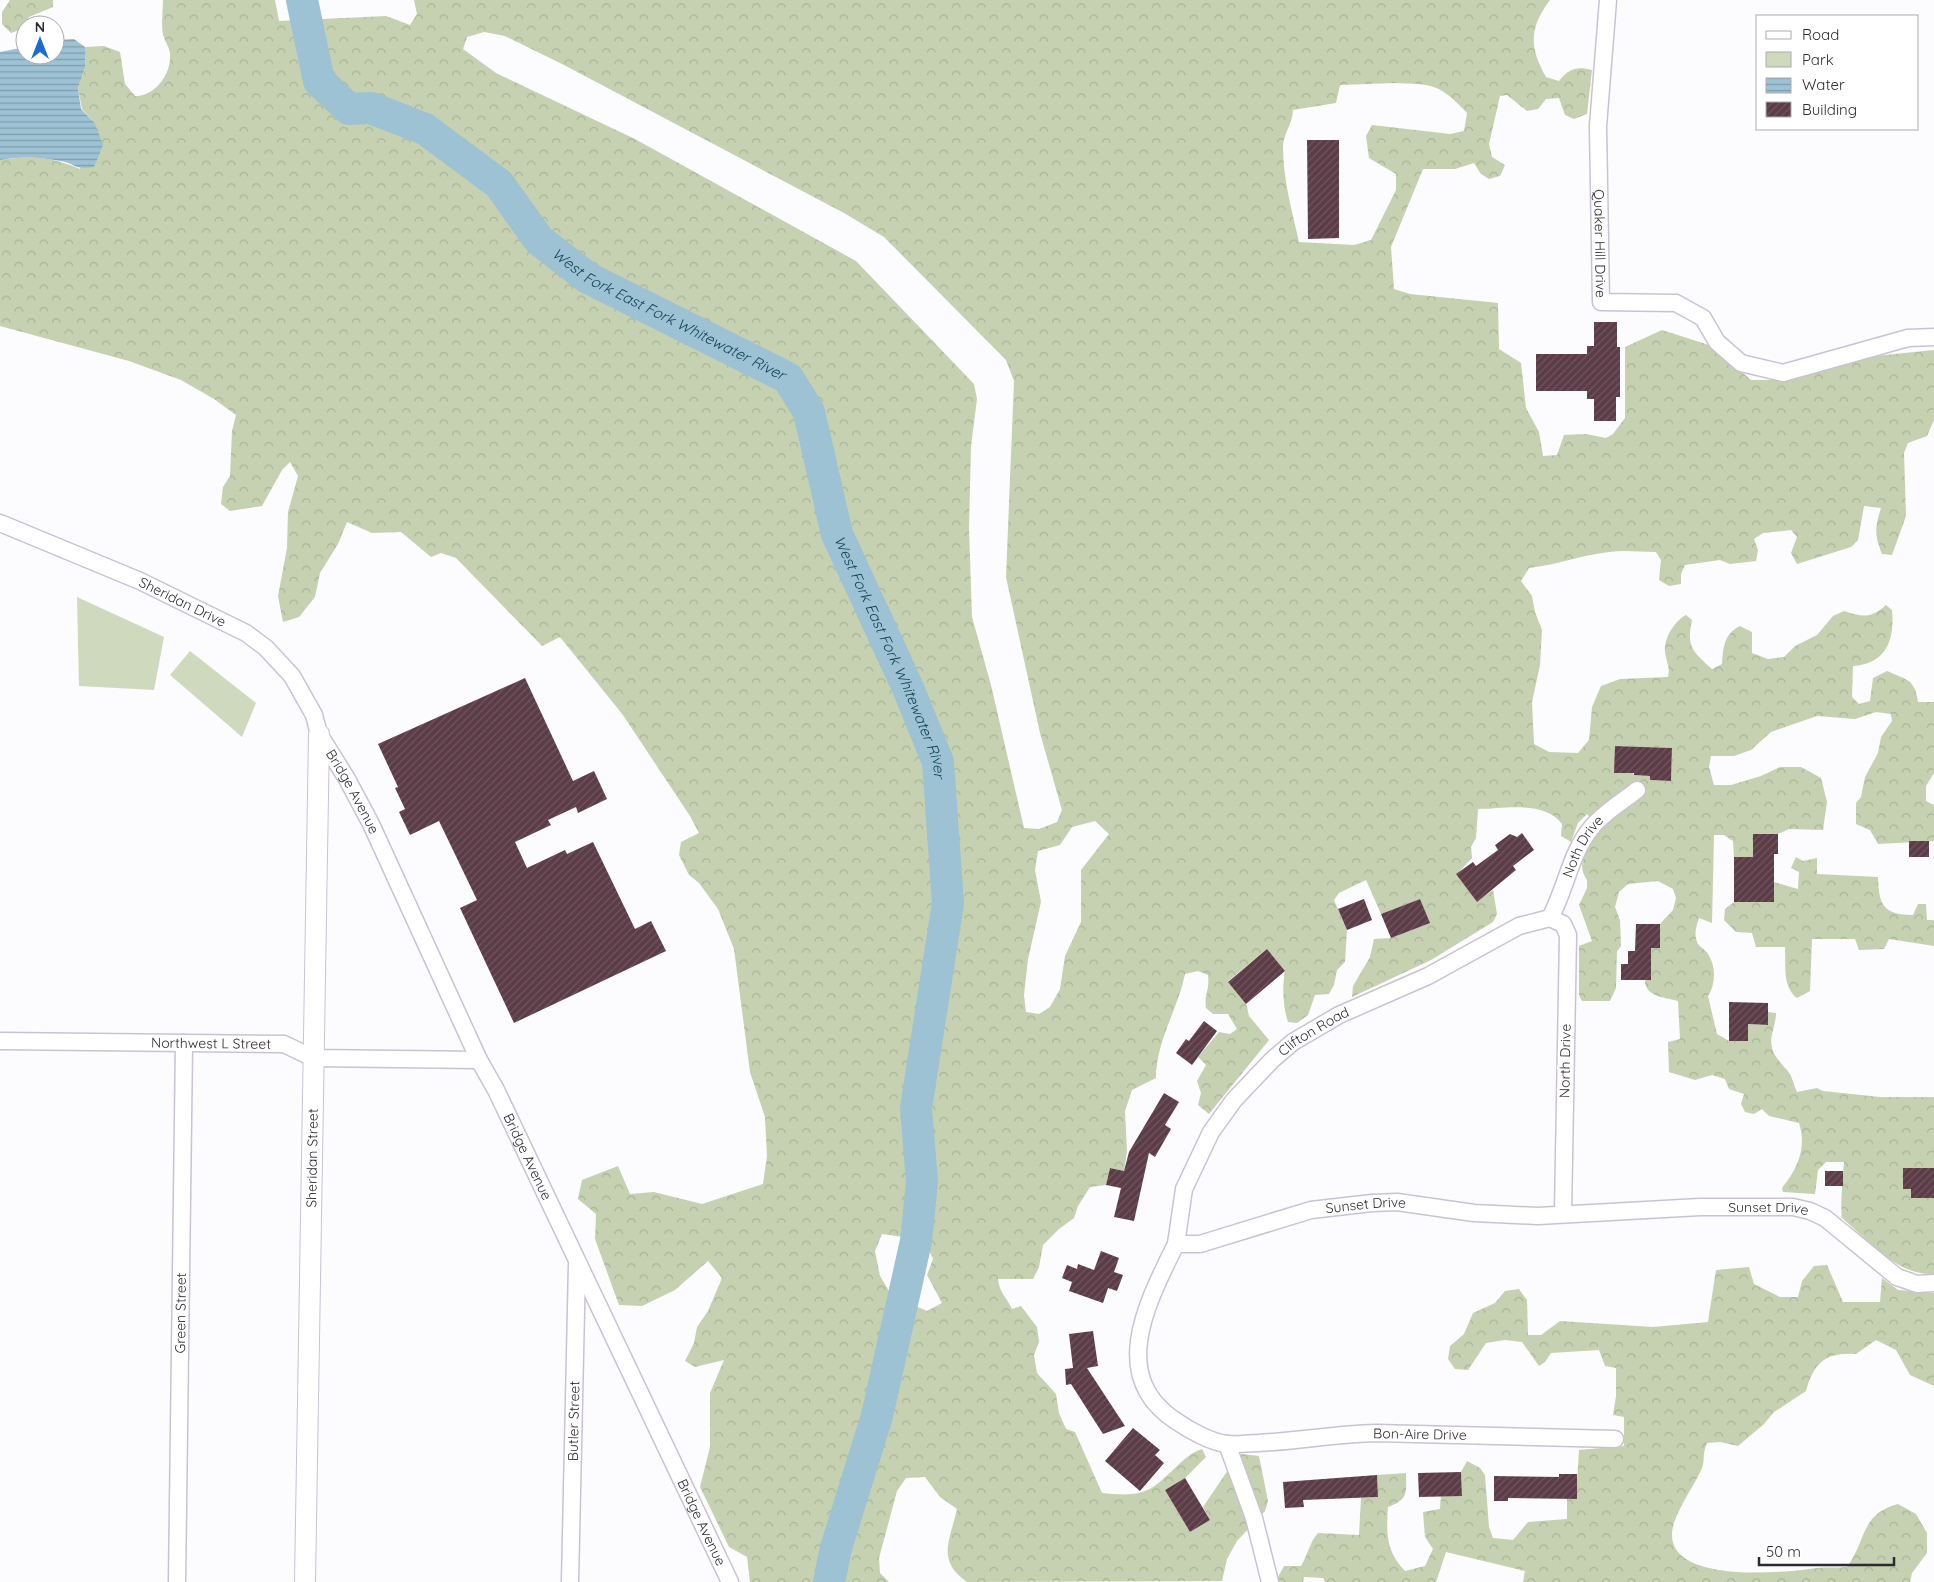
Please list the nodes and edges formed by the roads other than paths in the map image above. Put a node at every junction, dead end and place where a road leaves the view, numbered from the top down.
1 (1608, 0) edge
2 (1934, 337) edge
3 (0, 523) edge
4 (319, 734) junction
5 (1636, 790) dead end
6 (1550, 918) junction
7 (0, 1041) edge
8 (184, 1043) junction
9 (313, 1058) junction
10 (479, 1060) junction
11 (1563, 1214) junction
12 (1176, 1244) junction
13 (577, 1260) junction
14 (1934, 1284) edge
15 (1614, 1439) dead end
16 (1227, 1444) junction
17 (177, 1582) edge
18 (305, 1582) edge
19 (570, 1582) edge
20 (730, 1582) edge
21 (1270, 1582) edge

1 - 2 street, Quaker Hill Drive
3 - 4 street, Sheridan Drive
4 - 9 street, Sheridan Street
4 - 10 street, Bridge Avenue
5 - 6 street, Noth Drive
6 - 11 street, North Drive
6 - 12 street, Clifton Road
7 - 8 street, Northwest L Street
8 - 9 street, Northwest L Street
8 - 17 street, Green Street
9 - 10 street, Northwest L Street
9 - 18 street, Sheridan Street
10 - 13 street, Bridge Avenue
11 - 12 street, Sunset Drive
11 - 14 street, Sunset Drive
12 - 16 street
13 - 19 street, Butler Street
13 - 20 street, Bridge Avenue
15 - 16 street, Bon-Aire Drive
16 - 21 street

